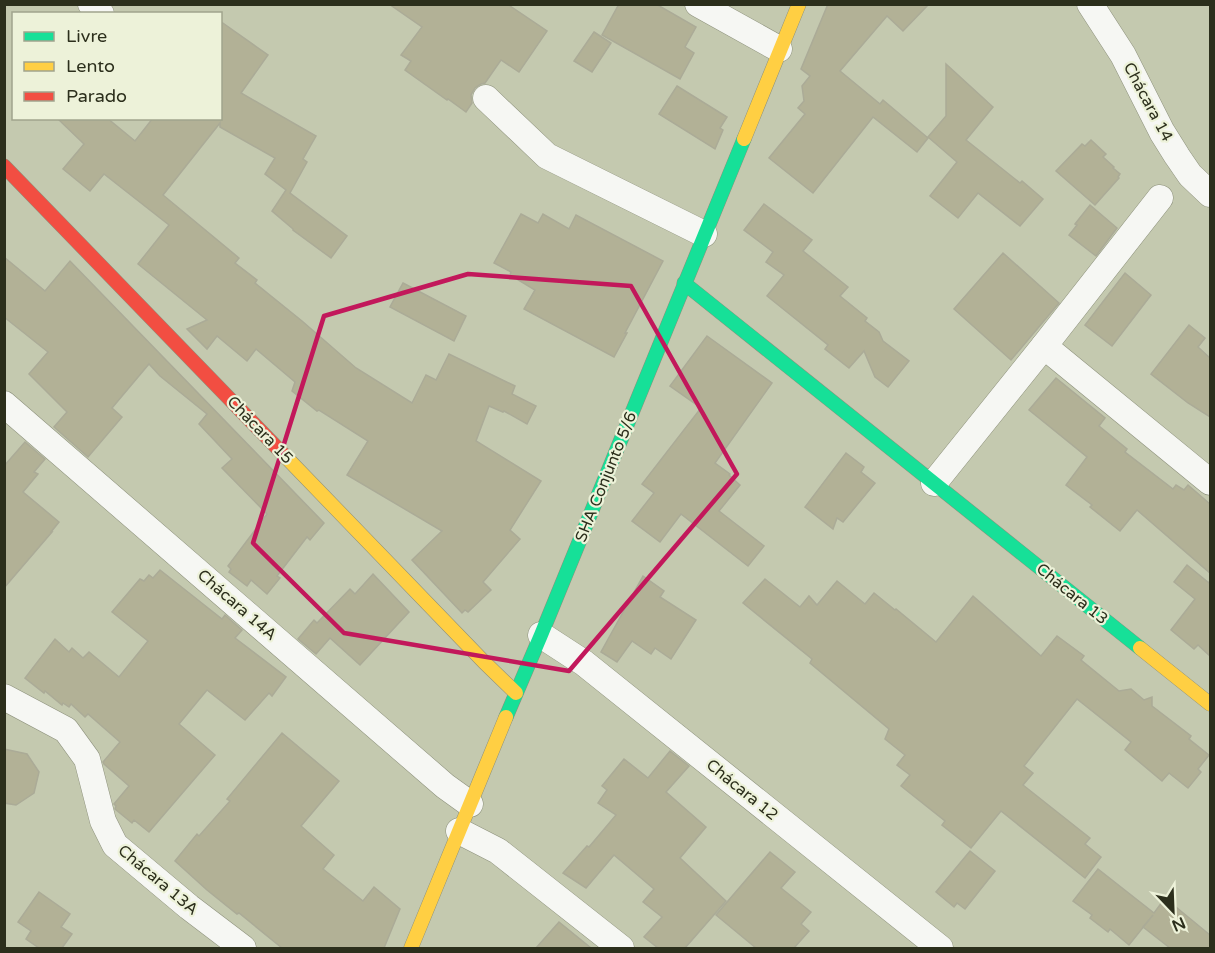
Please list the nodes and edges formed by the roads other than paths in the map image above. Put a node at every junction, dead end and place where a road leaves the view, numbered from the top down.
1 (698, 4) edge
2 (799, 4) edge
3 (1090, 4) edge
4 (780, 49) junction
5 (486, 98) dead end
6 (4, 166) edge
7 (1210, 194) edge
8 (1160, 198) dead end
9 (704, 234) junction
10 (684, 283) junction
11 (1044, 346) junction
12 (4, 404) edge
13 (1210, 482) edge
14 (934, 483) junction
15 (542, 635) junction
16 (516, 693) junction
17 (4, 697) edge
18 (1210, 704) edge
19 (470, 804) junction
20 (459, 831) junction
21 (243, 948) edge
22 (411, 948) edge
23 (621, 948) edge
24 (940, 948) edge

1 - 4 street
2 - 4 street, SHA Conjunto 5/6
3 - 7 street, Chácara 14
4 - 9 street, SHA Conjunto 5/6
5 - 9 street
6 - 16 street, Chácara 15
8 - 11 street
9 - 10 street, SHA Conjunto 5/6
10 - 14 street, Chácara 13
10 - 15 street, SHA Conjunto 5/6
11 - 13 street
11 - 14 street
12 - 19 street, Chácara 14A
14 - 18 street, Chácara 13
15 - 16 street, SHA Conjunto 5/6
15 - 24 street, Chácara 12
16 - 19 street, SHA Conjunto 5/6
17 - 21 street, Chácara 13A
19 - 20 street, SHA Conjunto 5/6
20 - 22 street, SHA Conjunto 5/6
20 - 23 street

